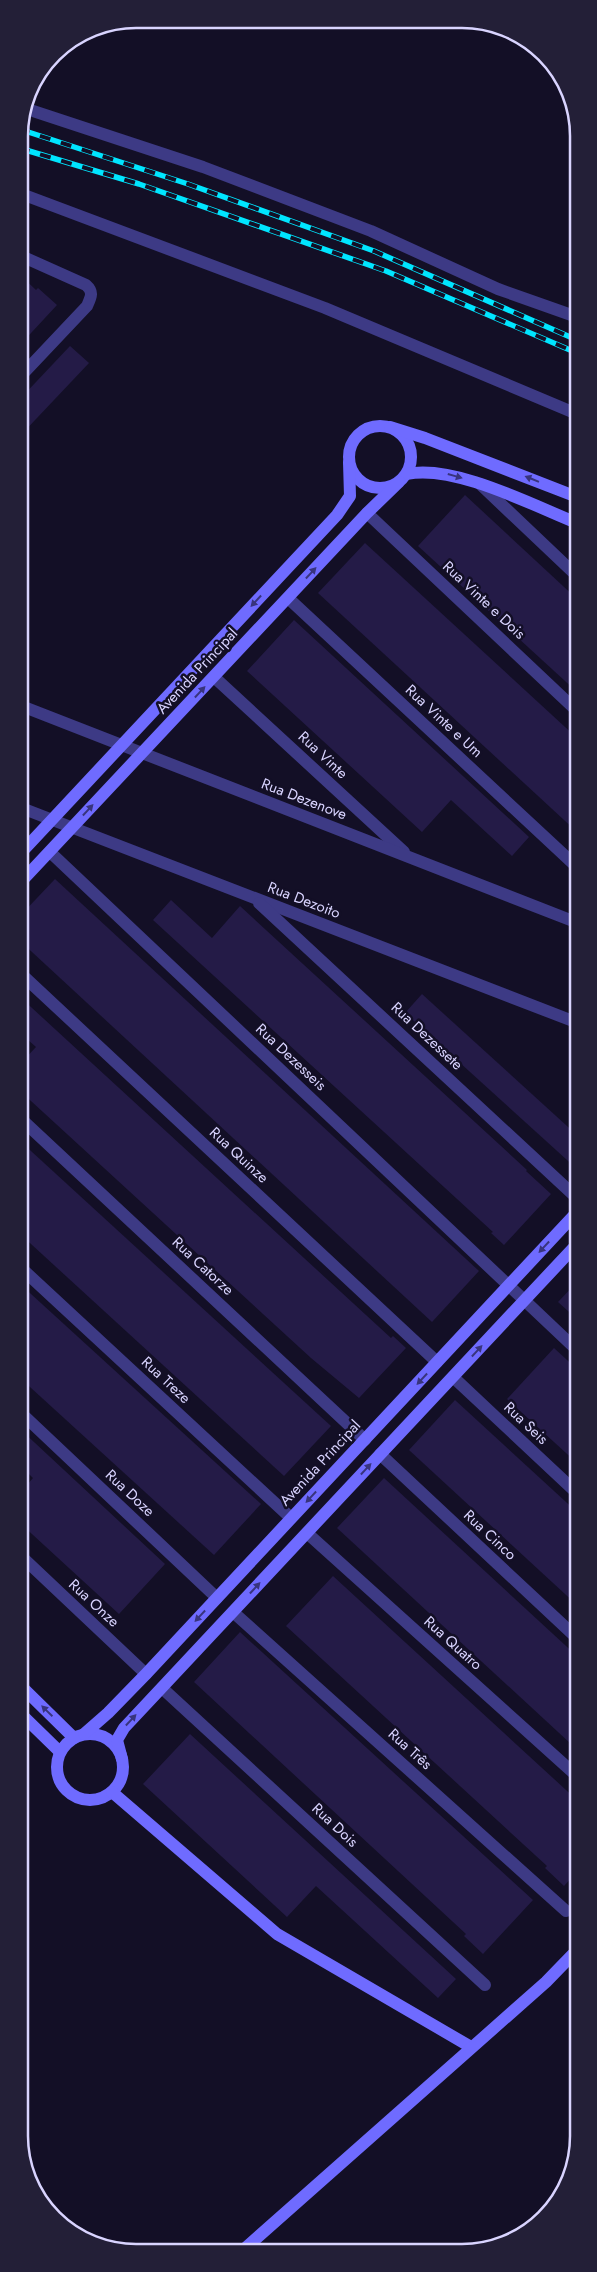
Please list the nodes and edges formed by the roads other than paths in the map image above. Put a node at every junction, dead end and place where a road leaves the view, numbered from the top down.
1 (31, 110) edge
2 (28, 196) edge
3 (28, 260) edge
4 (570, 315) edge
5 (28, 368) edge
6 (570, 411) edge
7 (390, 427) junction
8 (349, 462) junction
9 (403, 478) junction
10 (480, 484) junction
11 (570, 494) edge
12 (368, 513) junction
13 (570, 520) edge
14 (570, 569) edge
15 (288, 598) junction
16 (214, 677) junction
17 (570, 703) edge
18 (28, 708) edge
19 (122, 745) junction
20 (142, 753) junction
21 (28, 811) edge
22 (52, 820) junction
23 (72, 828) junction
24 (28, 845) edge
25 (50, 852) junction
26 (410, 857) junction
27 (570, 860) edge
28 (28, 875) edge
29 (254, 898) junction
30 (570, 920) edge
31 (28, 980) edge
32 (570, 1020) edge
33 (28, 1125) edge
34 (569, 1191) edge
35 (569, 1220) edge
36 (569, 1252) edge
37 (28, 1273) edge
38 (509, 1285) junction
39 (524, 1300) junction
40 (569, 1343) edge
41 (437, 1362) junction
42 (453, 1377) junction
43 (28, 1419) edge
44 (364, 1440) junction
45 (380, 1454) junction
46 (569, 1486) edge
47 (291, 1518) junction
48 (307, 1533) junction
49 (28, 1563) edge
50 (217, 1598) junction
51 (233, 1612) junction
52 (569, 1632) edge
53 (146, 1674) junction
54 (162, 1688) junction
55 (28, 1692) edge
56 (28, 1721) edge
57 (79, 1736) junction
58 (60, 1752) junction
59 (122, 1759) junction
60 (569, 1769) edge
61 (112, 1792) junction
62 (566, 1911) dead end
63 (569, 1958) edge
64 (485, 1985) dead end
65 (471, 2047) junction
66 (250, 2244) edge

1 - 4 street
2 - 6 street
3 - 5 street
7 - 8 street, Avenida Principal
7 - 9 street
11 -> 7 street, Avenida Principal
8 - 9 street
8 -> 19 street, Avenida Principal
9 -> 10 street
9 - 12 street, Avenida Principal
10 - 13 street
10 - 14 street
15 -> 12 street, Avenida Principal
12 - 17 street, Rua Vinte e Dois
15 - 16 street, Avenida Principal
15 - 27 street, Rua Vinte e Um
20 -> 16 street, Avenida Principal
16 - 26 street, Rua Vinte
18 - 19 street, Rua Dezenove
19 - 20 street, Rua Dezenove
19 - 22 street, Avenida Principal
23 -> 20 street, Avenida Principal
20 - 26 street, Rua Dezenove
21 - 22 street, Rua Dezoito
22 - 23 street, Rua Dezoito
22 - 24 street, Avenida Principal
23 - 25 street, Avenida Principal
23 - 29 street, Rua Dezoito
25 - 28 street, Avenida Principal
25 - 38 street, Rua Dezesseis
26 - 30 street, Rua Dezenove
29 - 32 street, Rua Dezoito
29 - 34 street, Rua Dezessete
31 - 41 street, Rua Quinze
33 - 44 street, Rua Catorze
35 -> 38 street, Avenida Principal
36 - 39 street
37 - 47 street, Rua Treze
38 - 39 street, Rua Dezesseis
38 - 41 street, Avenida Principal
39 - 40 street, Rua Dezesseis
42 -> 39 street
41 -> 44 street, Avenida Principal
42 - 45 street
42 - 46 street, Rua Seis
43 - 50 street, Rua Doze
44 -> 47 street, Avenida Principal
48 -> 45 street
45 - 52 street, Rua Cinco
47 - 50 street, Avenida Principal
51 -> 48 street
48 - 60 street, Rua Quatro
49 - 53 street, Rua Onze
50 -> 53 street, Avenida Principal
51 - 54 street
51 - 62 street, Rua Três
53 - 57 street, Avenida Principal
59 -> 54 street
54 - 64 street, Rua Dois
57 -> 55 street
56 - 58 street
57 - 58 street, Avenida Principal
57 - 59 street
58 - 61 street
59 - 61 street
61 - 65 street
63 - 65 street
65 - 66 street

